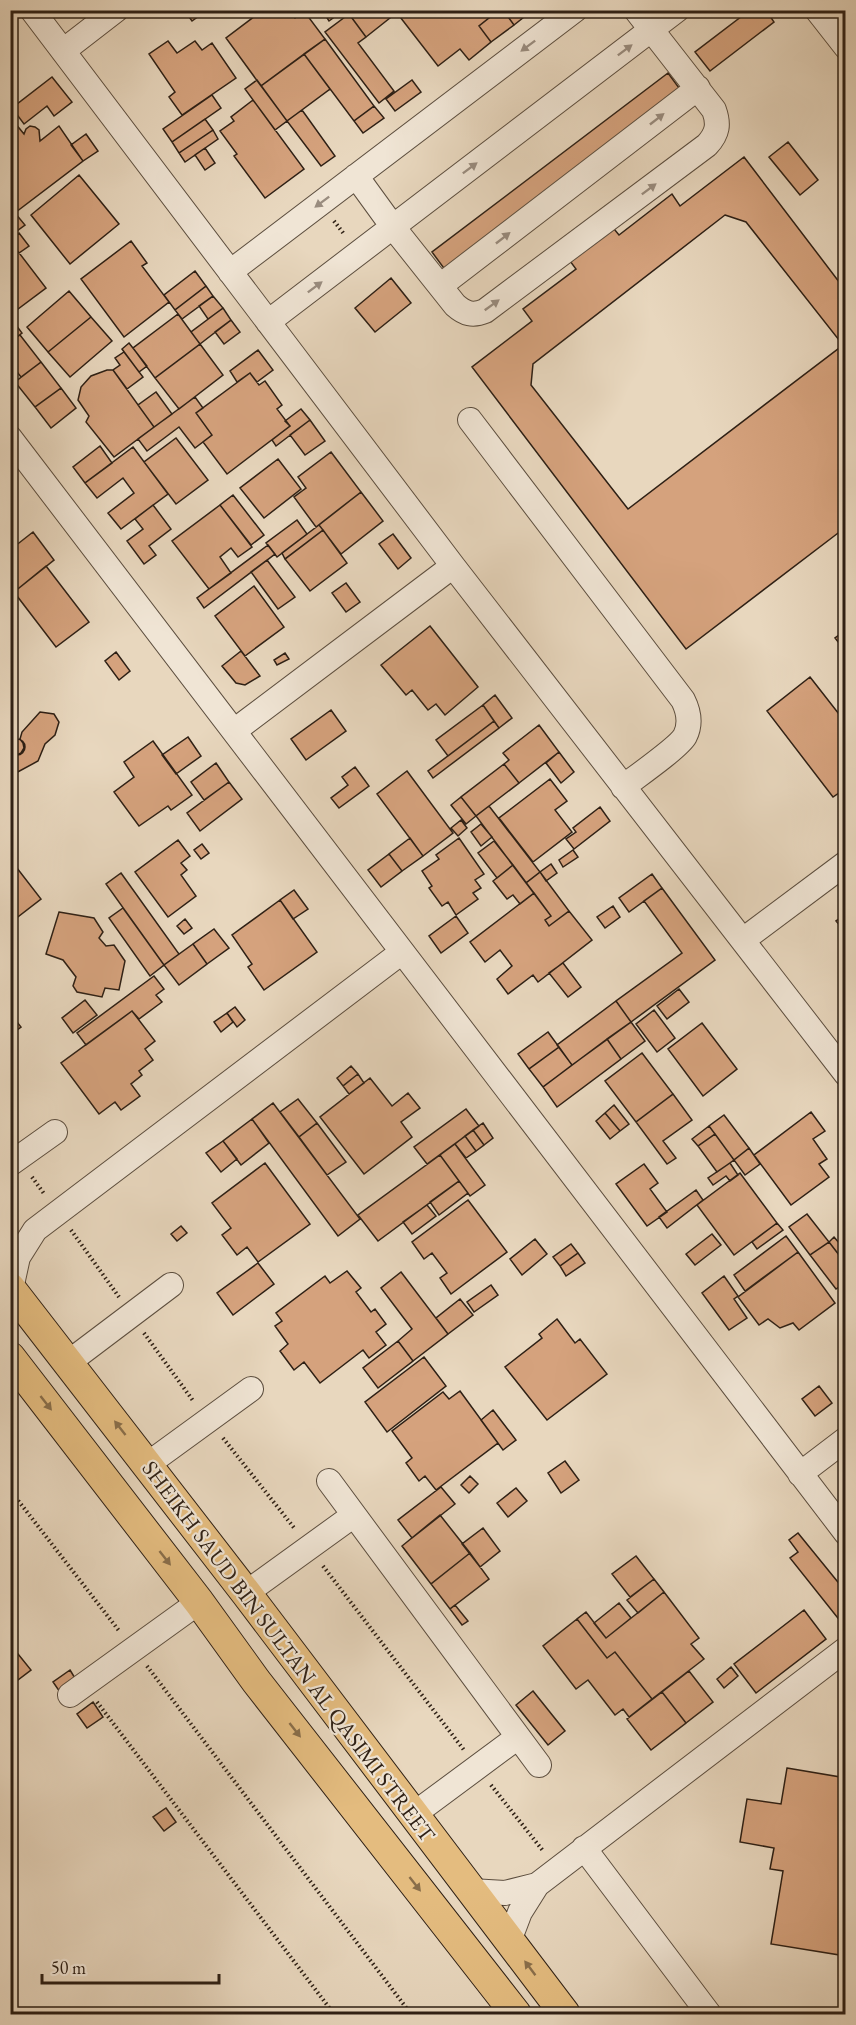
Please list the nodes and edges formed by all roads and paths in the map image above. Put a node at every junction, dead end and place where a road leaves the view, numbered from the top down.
1 (32, 10) edge
2 (116, 10) edge
3 (575, 10) edge
4 (636, 10) edge
5 (676, 10) edge
6 (817, 10) edge
7 (651, 30) junction
8 (846, 47) edge
9 (63, 51) junction
10 (698, 88) junction
11 (356, 176) junction
12 (320, 203) junction
13 (393, 227) junction
14 (359, 254) junction
15 (230, 272) junction
16 (440, 286) junction
17 (268, 322) junction
18 (470, 420) dead end
19 (10, 438) edge
20 (453, 566) junction
21 (234, 731) junction
22 (623, 787) junction
23 (846, 863) edge
24 (743, 940) junction
25 (402, 952) junction
26 (846, 1074) edge
27 (55, 1132) dead end
28 (14, 1161) edge
29 (58, 1212) junction
30 (35, 1230) junction
31 (10, 1237) edge
32 (171, 1285) dead end
33 (10, 1288) edge
34 (131, 1315) junction
35 (10, 1357) edge
36 (69, 1362) junction
37 (250, 1389) dead end
38 (208, 1420) junction
39 (846, 1439) edge
40 (148, 1464) junction
41 (800, 1474) junction
42 (329, 1481) dead end
43 (10, 1490) edge
44 (354, 1515) junction
45 (846, 1533) edge
46 (309, 1547) junction
47 (246, 1593) junction
48 (199, 1602) junction
49 (134, 1649) junction
50 (846, 1649) edge
51 (256, 1681) junction
52 (317, 1686) junction
53 (77, 1690) joint
54 (518, 1737) junction
55 (539, 1765) dead end
56 (477, 1767) junction
57 (414, 1814) junction
58 (584, 1848) junction
59 (558, 1869) junction
60 (537, 1885) junction
61 (471, 1891) junction
62 (509, 1941) junction
63 (334, 2014) edge
64 (411, 2014) edge
65 (516, 2014) edge
66 (565, 2014) edge
67 (709, 2014) edge

1 - 9 street
2 - 9 street
3 -> 11 street
4 - 7 street
5 - 7 street
6 - 8 street
7 - 10 street
13 -> 7 street
9 - 15 street
16 -> 10 street
16 -> 10 street
11 -> 12 street
11 - 13 street
12 - 14 path
12 - 15 street
13 - 14 street
13 - 16 street
17 -> 14 street
15 - 17 street
17 - 20 street
18 - 22 street
19 - 21 street
20 - 21 street
20 - 22 street
21 - 25 street
22 - 24 street
23 - 24 street
24 - 26 street
25 - 29 street
25 - 41 street
27 - 28 street
28 - 29 path
29 - 30 street
29 - 34 path
30 - 31 street
30 - 33 street
32 - 34 street
33 - 36 main road, SHEIKH SAUD BIN SULTAN AL QASIMI STREET
34 - 36 street
34 - 38 path
35 -> 48 main road, SHEIKH SAUD BIN SULTAN AL QASIMI STREET
40 -> 36 main road, SHEIKH SAUD BIN SULTAN AL QASIMI STREET
37 - 38 street
38 - 40 street
38 - 46 path
39 - 41 street
40 - 47 main road, SHEIKH SAUD BIN SULTAN AL QASIMI STREET
41 - 45 street
42 - 44 street
43 - 49 path
44 - 46 street
44 - 54 street
46 - 47 street
46 - 56 path
47 - 52 main road, SHEIKH SAUD BIN SULTAN AL QASIMI STREET
48 - 49 street
48 - 51 main road, SHEIKH SAUD BIN SULTAN AL QASIMI STREET
49 - 53 street
49 - 64 path
50 - 58 street
51 - 52 main road
51 -> 65 main road, SHEIKH SAUD BIN SULTAN AL QASIMI STREET
52 - 57 main road, SHEIKH SAUD BIN SULTAN AL QASIMI STREET
53 - 63 path
54 - 55 street
54 - 56 street
56 - 57 street
56 - 59 path
57 - 61 main road, SHEIKH SAUD BIN SULTAN AL QASIMI STREET
58 - 59 street
58 - 67 street
59 - 60 street
60 - 61 street
60 - 62 street
61 - 62 main road, SHEIKH SAUD BIN SULTAN AL QASIMI STREET
66 -> 62 main road, SHEIKH SAUD BIN SULTAN AL QASIMI STREET

